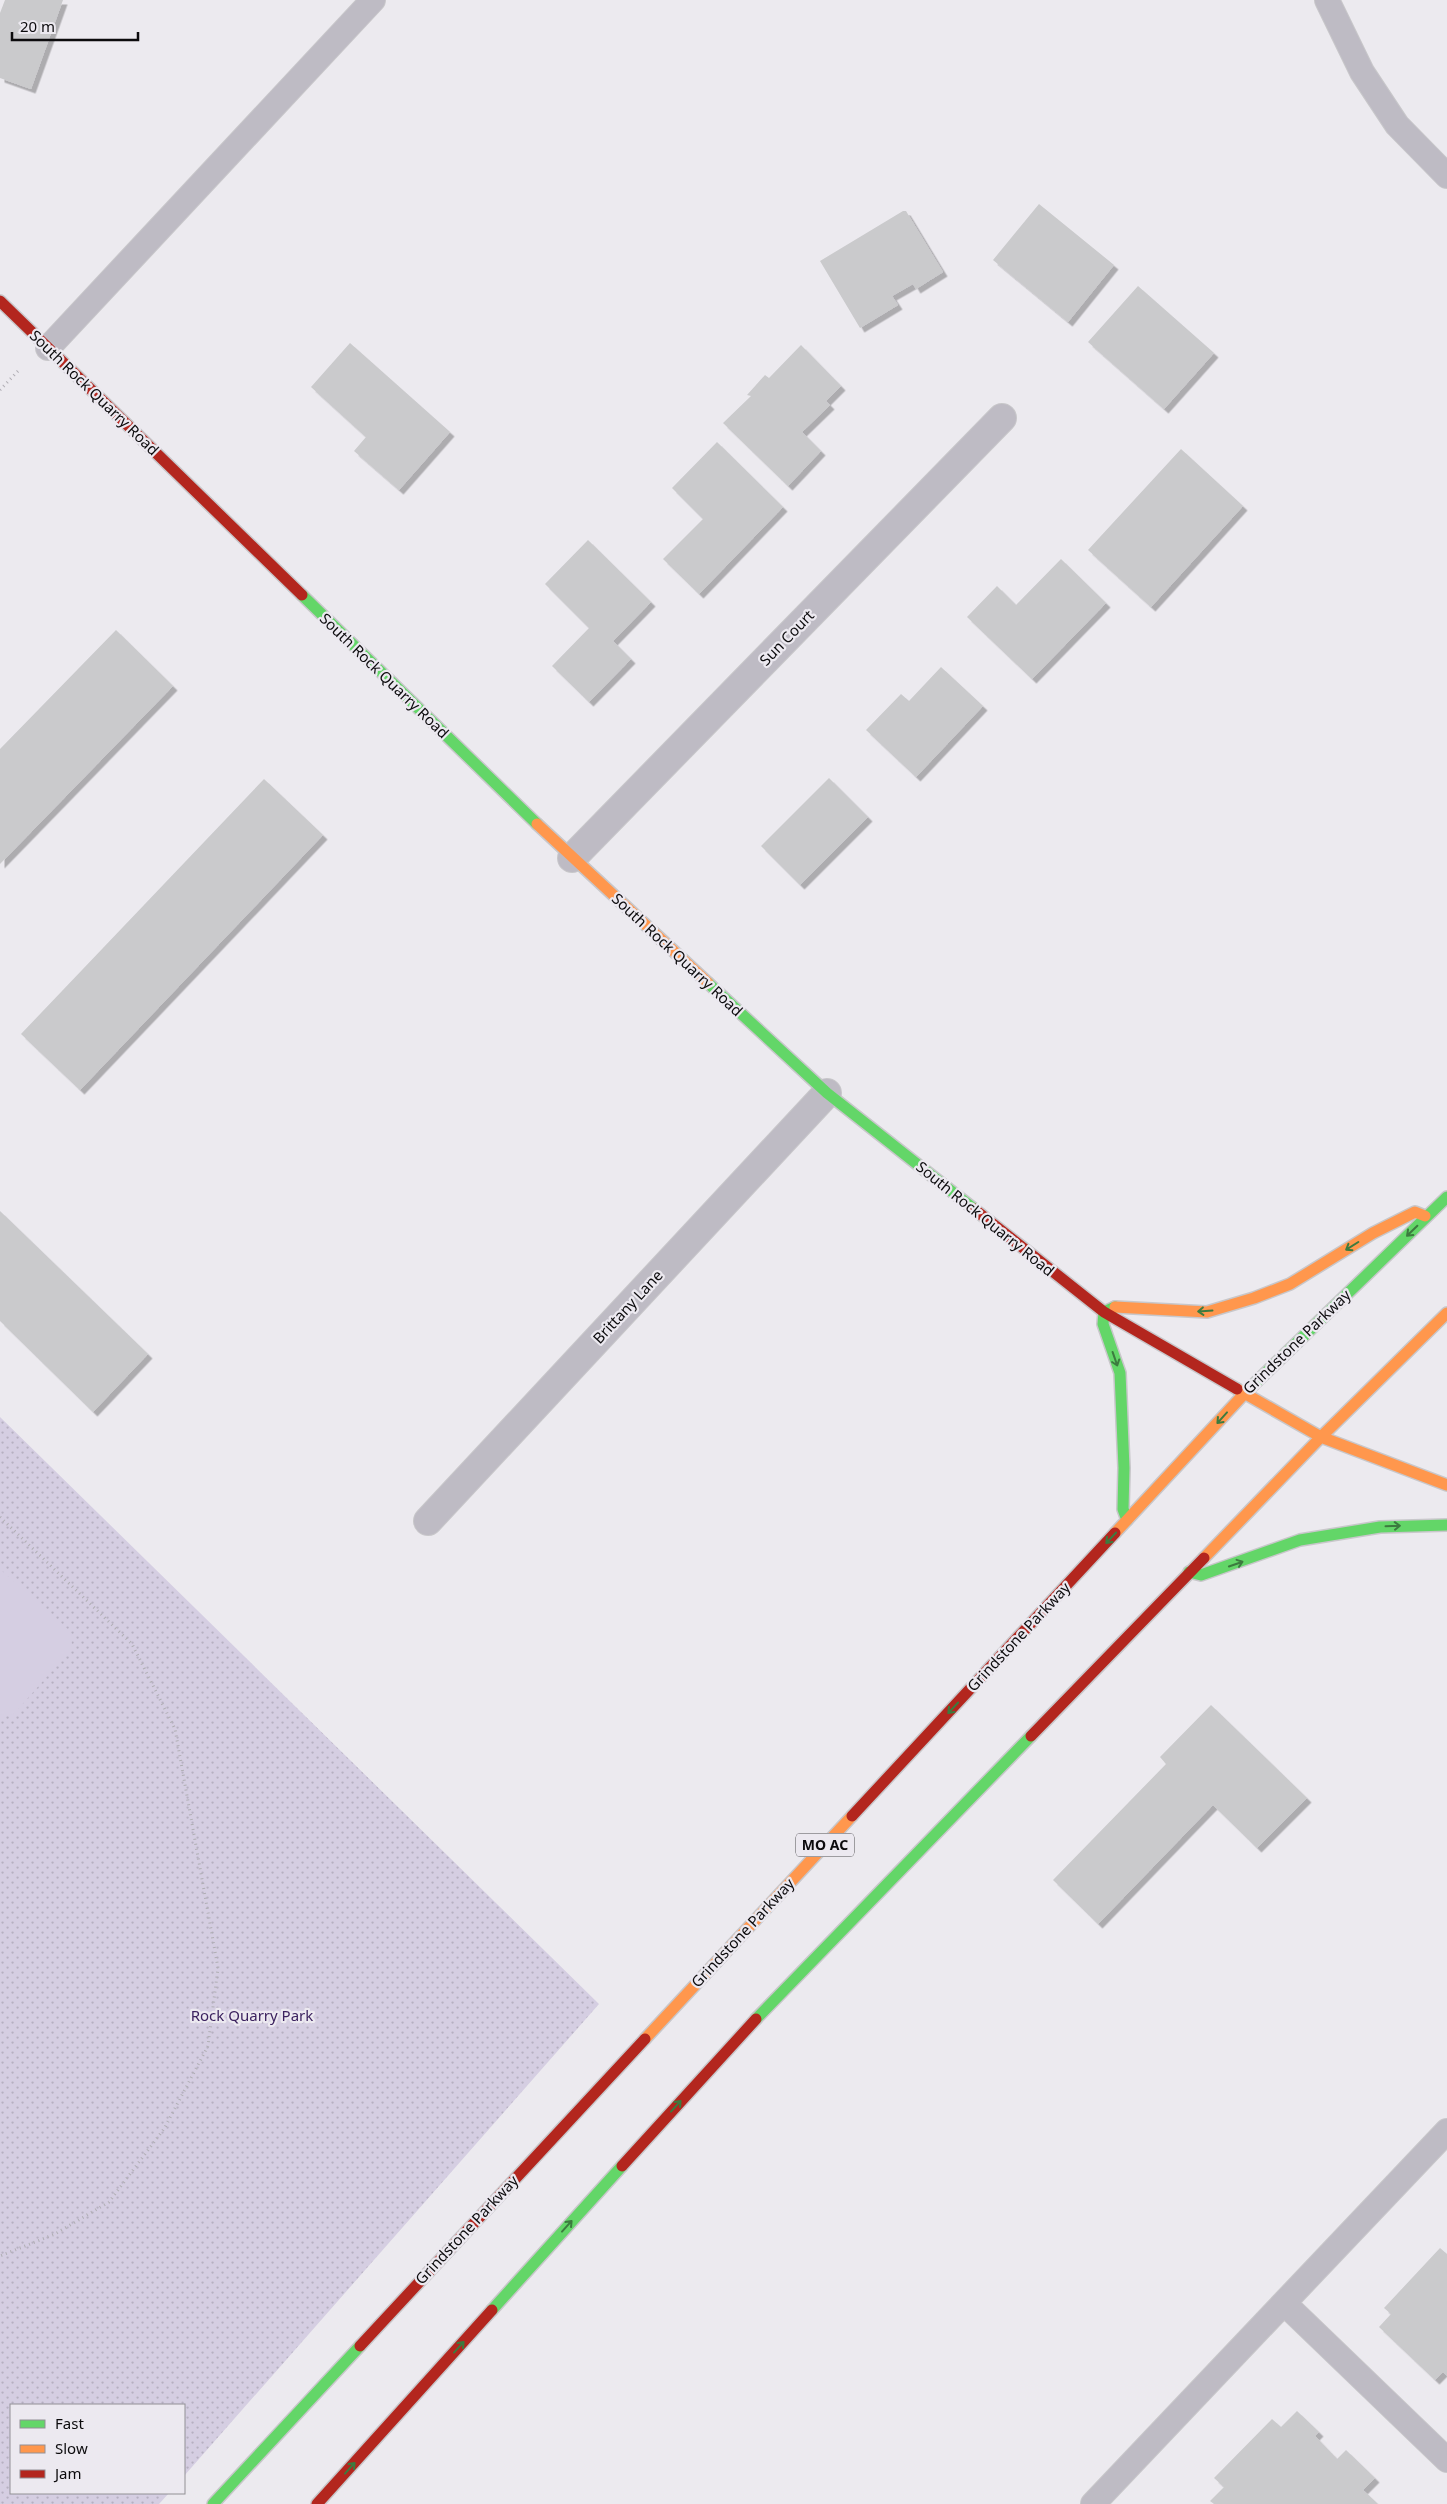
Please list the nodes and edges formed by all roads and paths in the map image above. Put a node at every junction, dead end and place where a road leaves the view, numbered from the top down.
1 (372, 0) edge
2 (1327, 0) edge
3 (1447, 176) edge
4 (0, 301) edge
5 (48, 348) junction
6 (1002, 418) dead end
7 (572, 858) junction
8 (827, 1093) junction
9 (1447, 1197) edge
10 (1426, 1217) junction
11 (1104, 1312) junction
12 (1447, 1313) edge
13 (1245, 1393) junction
14 (1320, 1436) junction
15 (1447, 1485) edge
16 (0, 1518) edge
17 (1127, 1520) junction
18 (428, 1521) dead end
19 (1447, 1525) edge
20 (1190, 1572) junction
21 (1447, 2131) edge
22 (0, 2256) edge
23 (1284, 2303) junction
24 (1447, 2460) edge
25 (213, 2504) edge
26 (317, 2504) edge
27 (1093, 2504) edge

1 - 5 lane
2 - 3 lane
4 - 5 main road, South Rock Quarry Road
5 - 7 main road, South Rock Quarry Road
6 - 7 street, Sun Court
7 - 8 main road, South Rock Quarry Road
8 - 11 main road, South Rock Quarry Road
8 - 18 street, Brittany Lane
9 - 10 main road, Grindstone Parkway / MO AC
10 -> 11 main road
10 -> 13 main road, Grindstone Parkway / MO AC
11 - 13 main road, South Rock Quarry Road
11 -> 17 main road
12 - 14 main road
13 - 14 main road, South Rock Quarry Road
13 -> 17 main road, Grindstone Parkway / MO AC
14 - 15 main road, South Rock Quarry Road
14 - 20 main road
16 - 22 path
17 -> 25 main road, Grindstone Parkway / MO AC
20 -> 19 main road
26 -> 20 main road
21 - 23 lane
23 - 24 lane
23 - 27 lane

